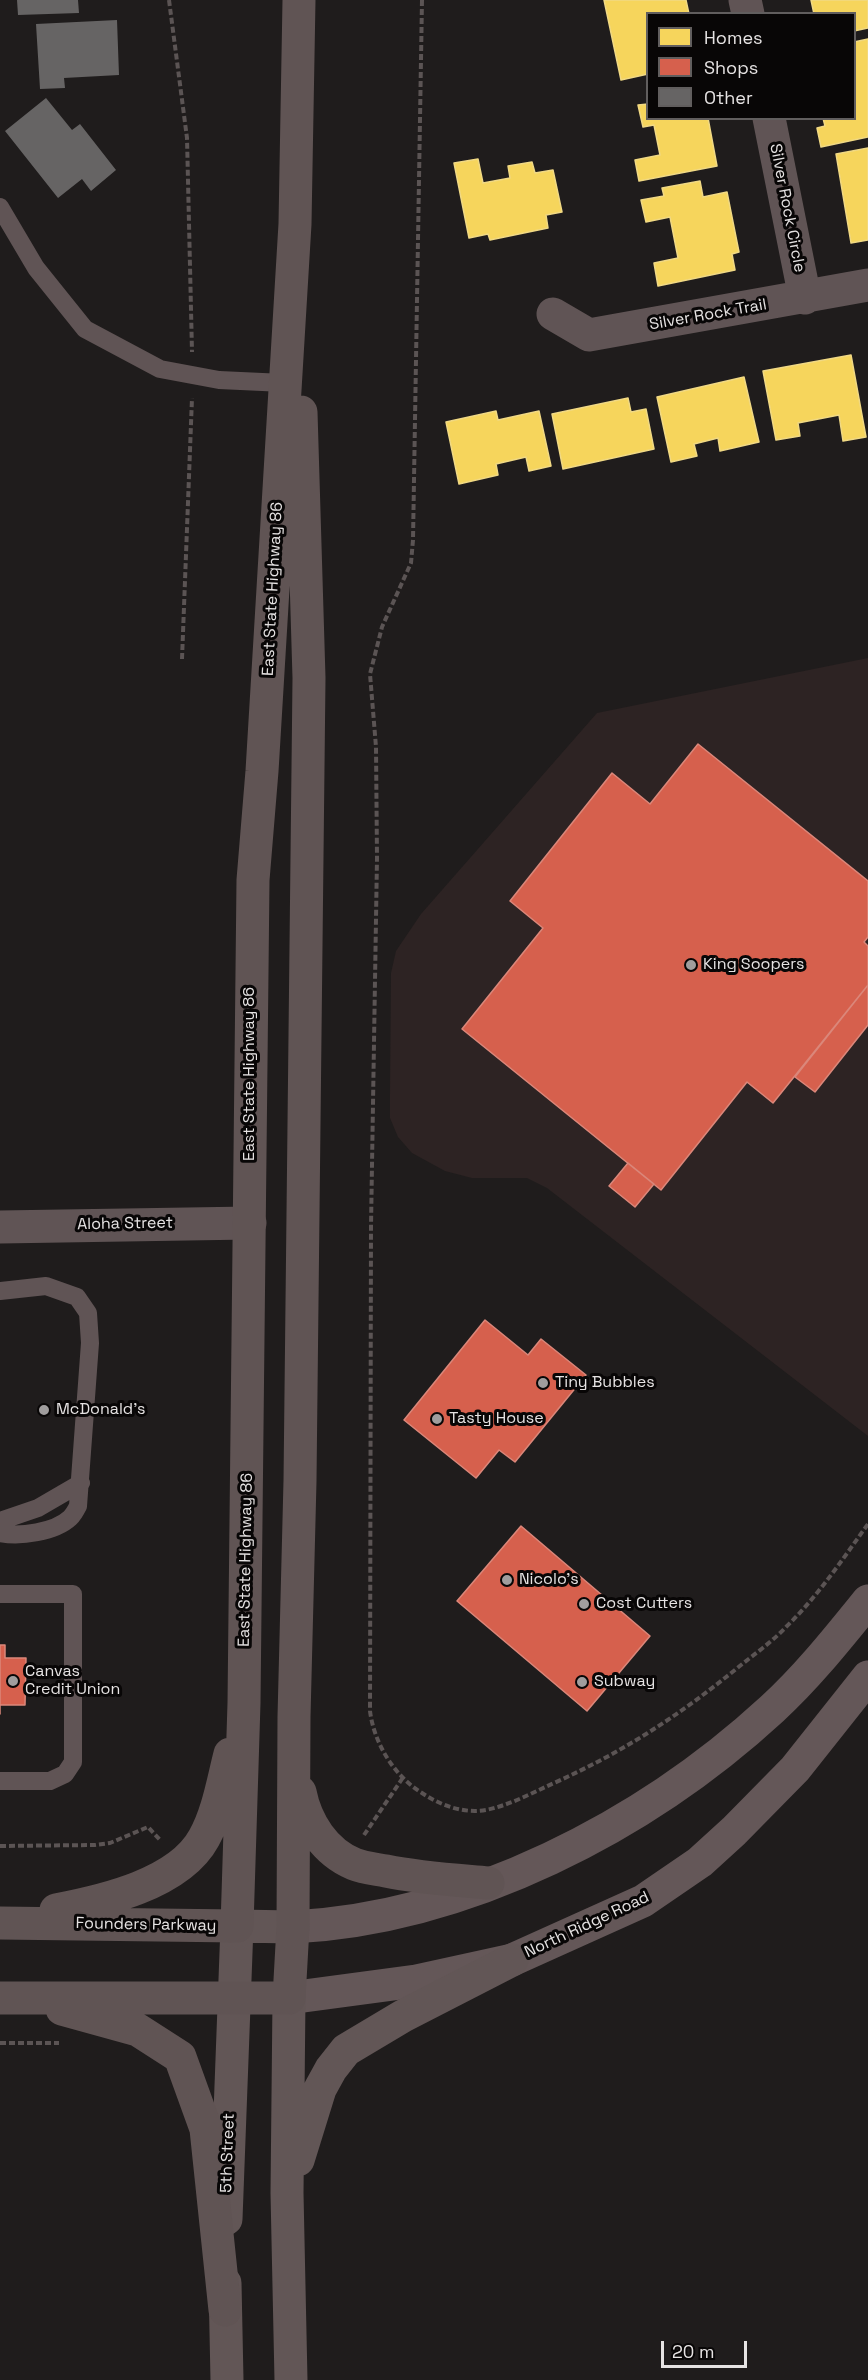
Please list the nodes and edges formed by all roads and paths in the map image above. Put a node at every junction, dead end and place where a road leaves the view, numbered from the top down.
1 (169, 0) edge
2 (299, 0) edge
3 (422, 0) edge
4 (769, 120) edge
5 (0, 207) edge
6 (295, 224) junction
7 (868, 285) edge
8 (806, 298) junction
9 (553, 314) dead end
10 (192, 375) junction
11 (284, 382) junction
12 (182, 659) dead end
13 (249, 1223) junction
14 (0, 1227) edge
15 (0, 1291) edge
16 (81, 1483) junction
17 (0, 1521) edge
18 (868, 1524) edge
19 (0, 1533) edge
20 (0, 1594) edge
21 (868, 1601) edge
22 (868, 1677) edge
23 (244, 1703) junction
24 (294, 1717) junction
25 (402, 1779) junction
26 (0, 1781) edge
27 (0, 1846) edge
28 (347, 1860) junction
29 (182, 1862) junction
30 (488, 1883) junction
31 (0, 1917) edge
32 (0, 1923) edge
33 (237, 1926) junction
34 (293, 1927) junction
35 (512, 1960) junction
36 (8, 1998) edge
37 (235, 1998) junction
38 (289, 1998) junction
39 (287, 2193) junction
40 (226, 2239) junction
41 (225, 2310) junction
42 (227, 2380) edge
43 (242, 2380) edge
44 (291, 2380) edge

1 - 10 path
2 - 6 highway, East State Highway 86
3 - 25 path
4 - 8 street, Silver Rock Circle
5 - 10 lane
6 - 11 highway, East State Highway 86
6 - 24 highway, East State Highway 86
7 - 8 street, Silver Rock Trail
8 - 9 street, Silver Rock Trail
10 - 11 lane
10 - 12 path
11 - 13 highway, East State Highway 86
13 - 14 street, Aloha Street
13 - 23 highway, East State Highway 86
15 - 16 lane
16 - 17 lane
16 - 19 lane
18 - 25 path
20 - 26 lane
21 - 30 main road
22 - 35 main road, North Ridge Road
23 - 29 highway
23 - 33 highway, East State Highway 86
24 - 28 highway
24 - 34 highway, East State Highway 86
25 - 28 path
27 - 29 path
28 - 30 highway
29 - 31 highway
30 - 34 main road
32 - 33 highway, Founders Parkway
33 - 34 main road, Founders Parkway
33 - 37 main road, 5th Street
34 - 38 highway
35 - 38 main road, North Ridge Road
35 - 39 main road
36 - 37 highway
36 - 41 highway
37 - 38 highway
37 - 40 main road, 5th Street
38 - 39 main road
39 - 44 main road
40 - 41 main road, 5th Street
40 - 43 main road
41 - 42 main road, 5th Street

